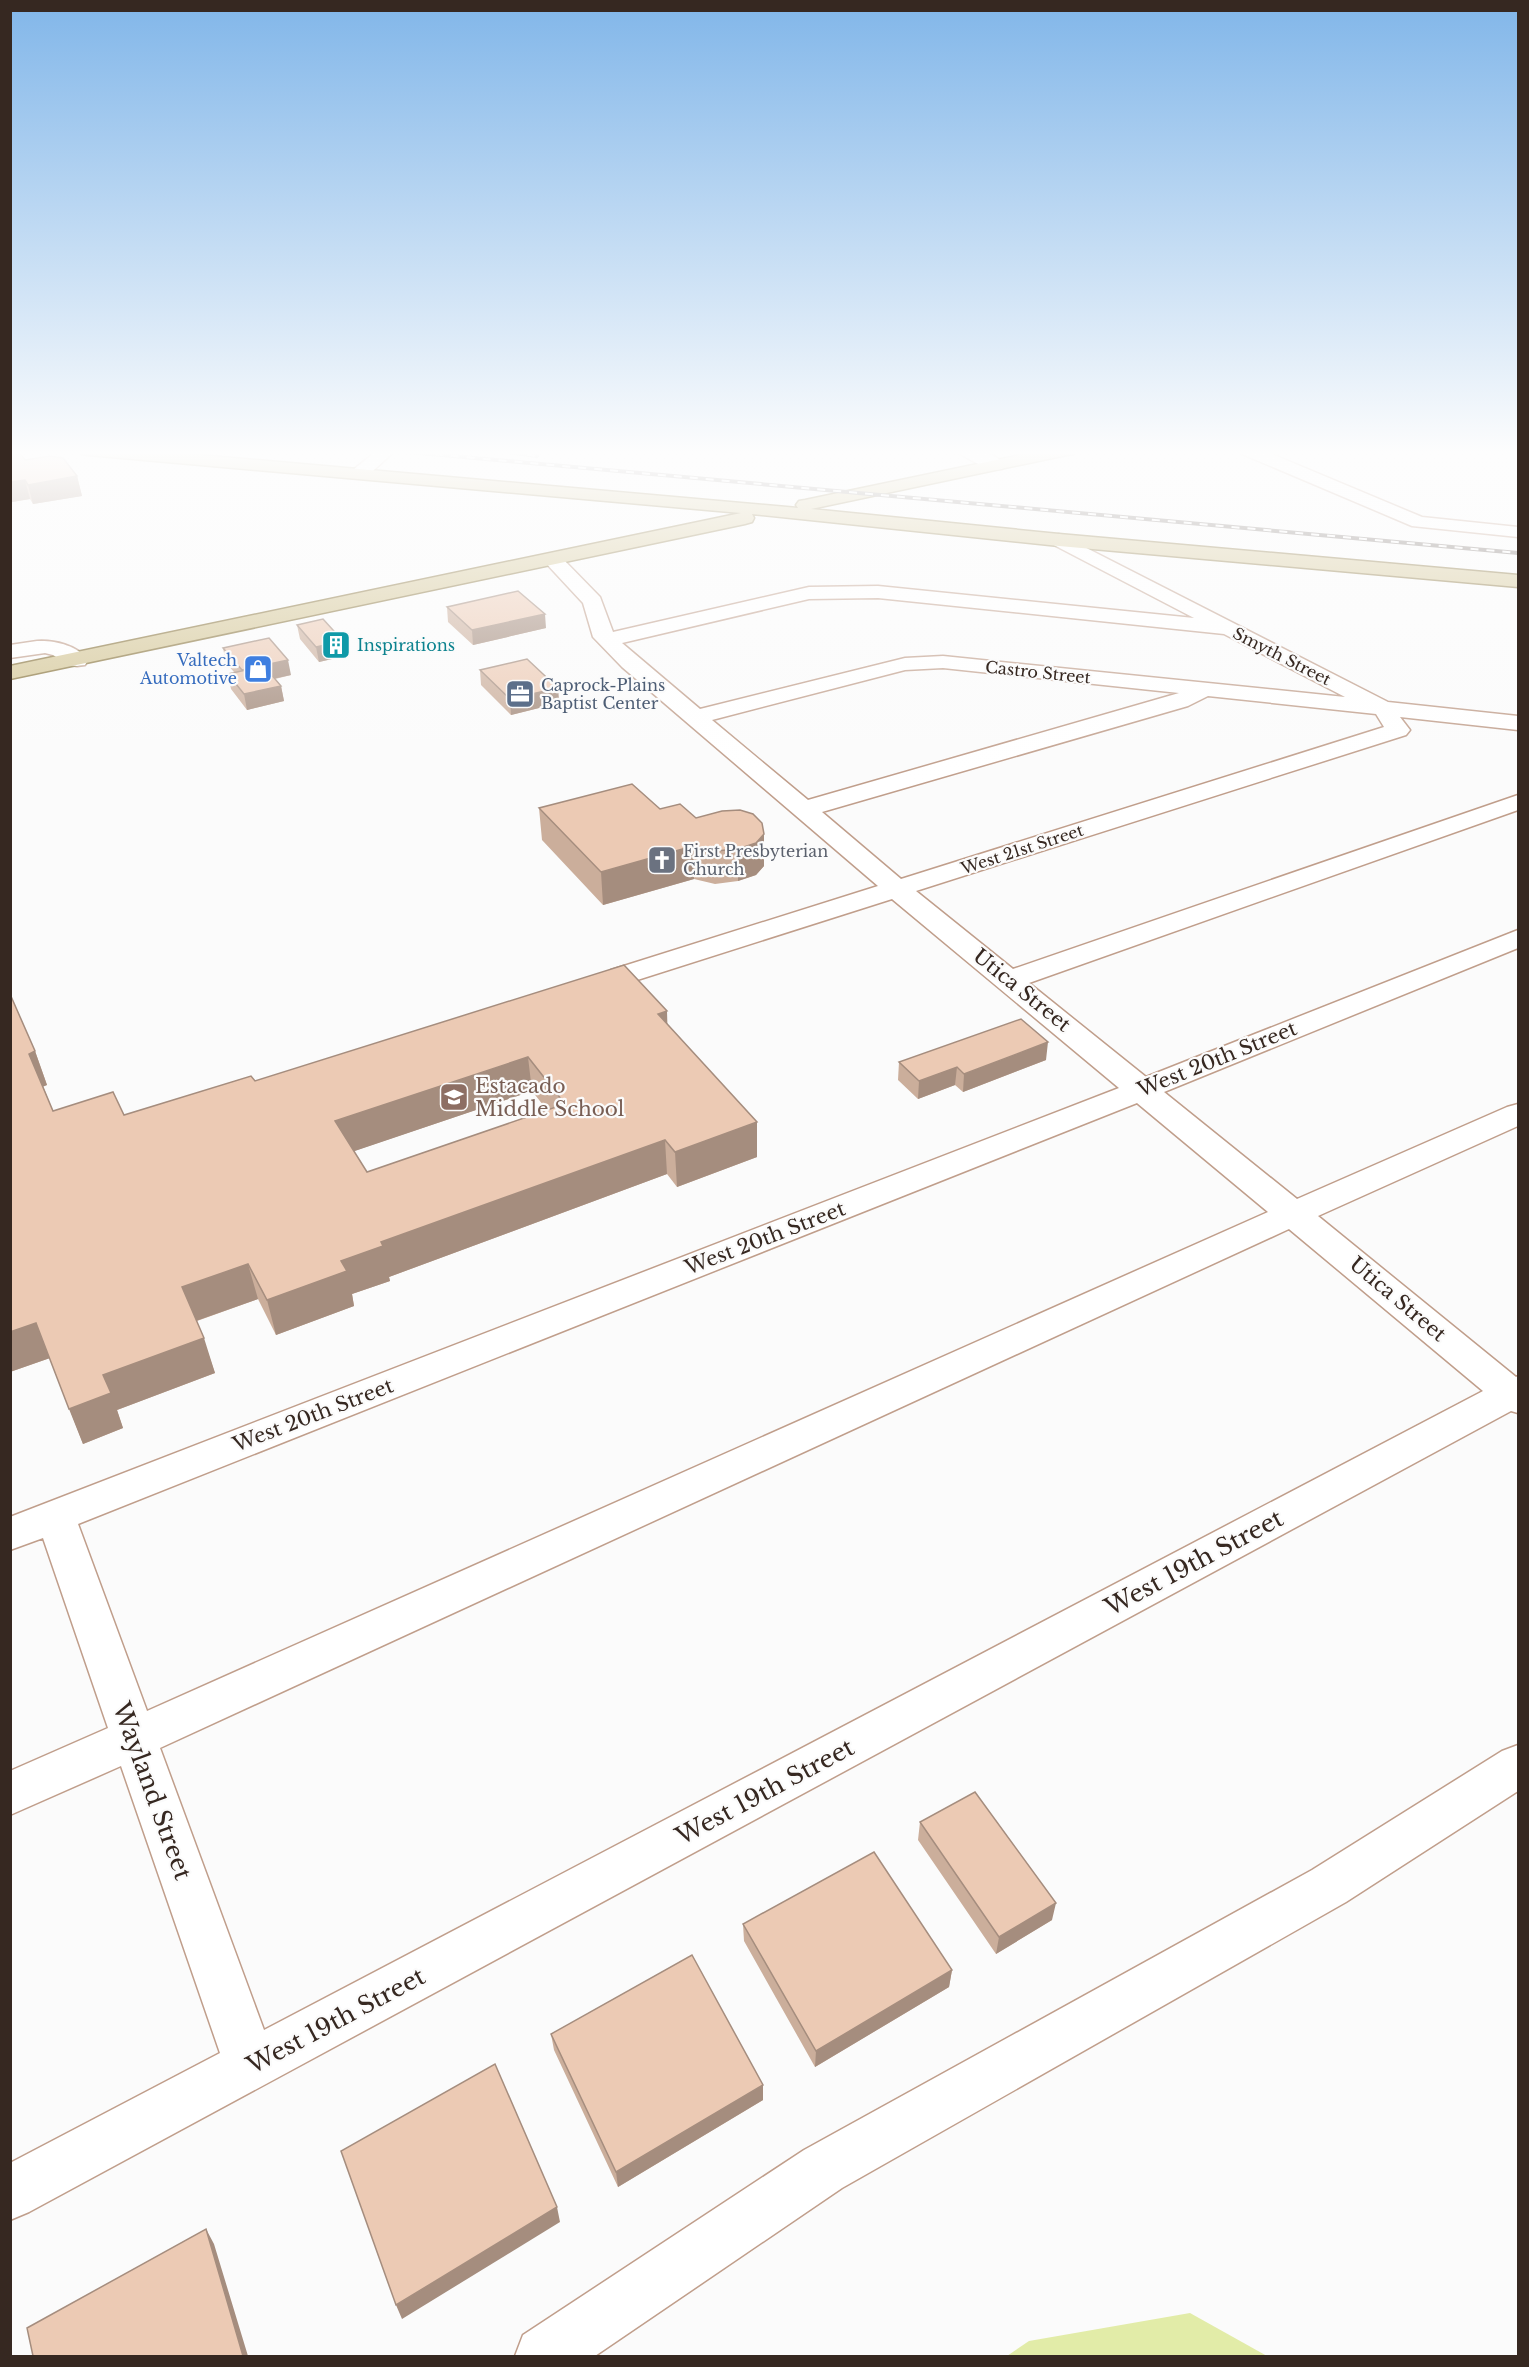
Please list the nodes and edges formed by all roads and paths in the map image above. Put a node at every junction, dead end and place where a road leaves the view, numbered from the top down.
1 (551, 560) edge
2 (553, 560) edge
3 (1099, 560) edge
4 (1288, 560) edge
5 (1518, 581) edge
6 (1229, 628) junction
7 (608, 640) junction
8 (10, 652) edge
9 (77, 660) junction
10 (14, 669) edge
11 (1205, 689) junction
12 (1383, 708) junction
13 (697, 717) junction
14 (1518, 723) edge
15 (1518, 802) edge
16 (805, 809) junction
17 (897, 889) junction
18 (1518, 938) edge
19 (621, 976) edge
20 (1010, 980) junction
21 (1144, 1089) junction
22 (1518, 1114) edge
23 (1294, 1213) junction
24 (1516, 1394) edge
25 (56, 1516) junction
26 (10, 1534) edge
27 (133, 1738) junction
28 (1518, 1766) edge
29 (10, 1794) edge
30 (251, 2066) junction
31 (10, 2193) edge
32 (544, 2356) edge

1 - 9 main road
2 - 7 street, Utica Street
3 - 6 street, Smyth Street
4 - 5 main road
6 - 7 street
6 - 12 street, Smyth Street
7 - 13 street, Utica Street
8 - 9 street
9 - 10 main road
11 - 12 street, Castro Street
11 - 13 street, Castro Street
11 - 16 street
12 - 14 street, Smyth Street
12 - 17 street, West 21st Street
13 - 16 street, Utica Street
15 - 20 street
16 - 17 street, Utica Street
17 - 19 street, West 21st Street
17 - 20 street, Utica Street
18 - 21 street, West 20th Street
20 - 21 street, Utica Street
21 - 23 street, Utica Street
21 - 25 street, West 20th Street
22 - 23 street
23 - 24 street, Utica Street
23 - 27 street
24 - 30 street, West 19th Street
25 - 26 street, West 20th Street
25 - 27 street, Wayland Street
27 - 29 street
27 - 30 street, Wayland Street
28 - 32 street
30 - 31 street, West 19th Street

